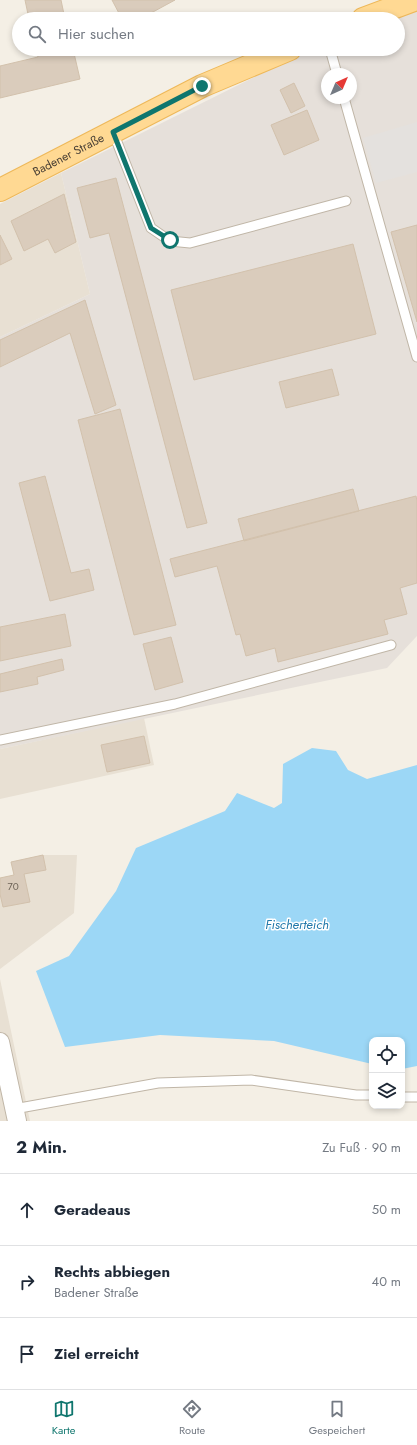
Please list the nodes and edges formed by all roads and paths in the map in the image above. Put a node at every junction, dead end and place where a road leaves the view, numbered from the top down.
1 (414, 0) edge
2 (382, 12) edge
3 (273, 56) edge
4 (332, 56) edge
5 (335, 68) edge
6 (346, 104) edge
7 (113, 132) junction
8 (0, 190) edge
9 (346, 201) dead end
10 (417, 357) edge
11 (391, 645) dead end
12 (0, 740) edge
13 (0, 1045) edge
14 (369, 1096) edge
15 (405, 1097) edge
16 (417, 1097) edge
17 (16, 1115) edge

1 - 2 main road
3 - 7 main road, Badener Straße
4 - 5 lane
6 - 10 lane
7 - 8 main road, Badener Straße
7 - 9 lane
11 - 12 lane
13 - 17 street
14 - 17 lane
15 - 16 lane

